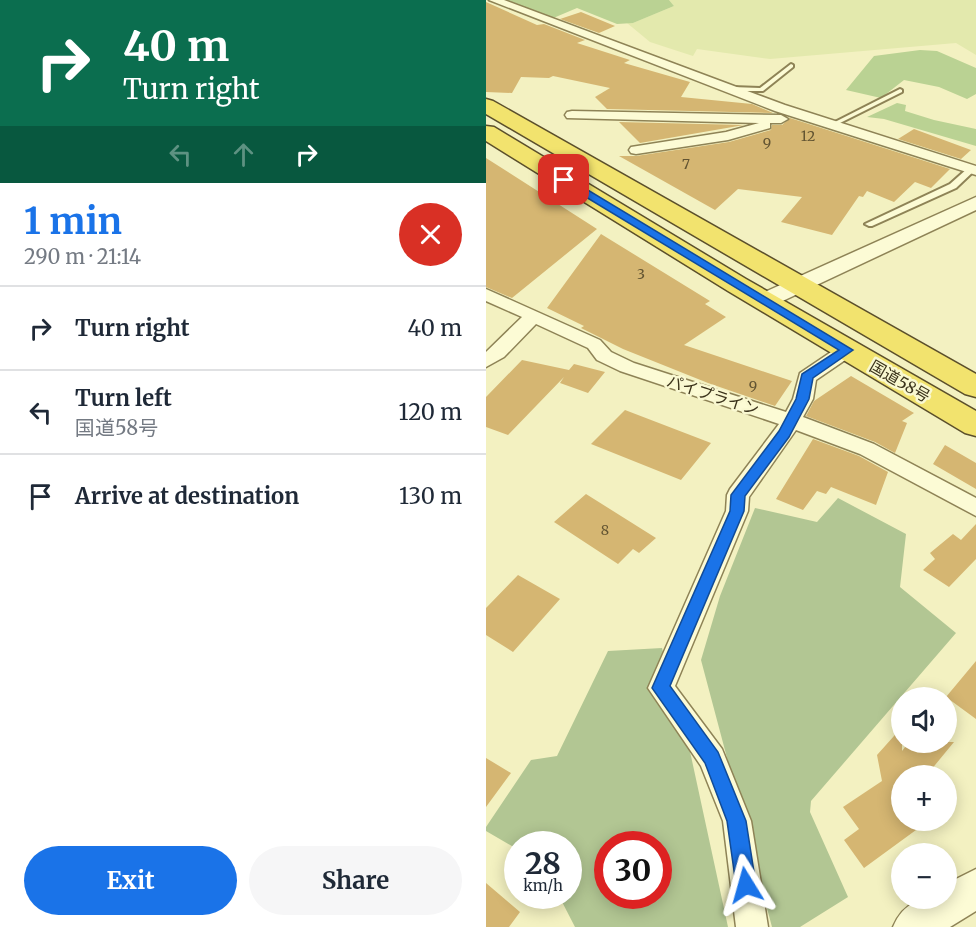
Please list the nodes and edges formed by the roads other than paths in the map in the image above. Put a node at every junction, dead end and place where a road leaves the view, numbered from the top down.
1 (494, 0) edge
2 (791, 66) dead end
3 (732, 89) junction
4 (900, 91) dead end
5 (486, 105) edge
6 (796, 114) junction
7 (572, 115) dead end
8 (781, 119) junction
9 (832, 125) junction
10 (486, 132) edge
11 (636, 150) dead end
12 (973, 171) edge
13 (976, 203) edge
14 (869, 224) dead end
15 (797, 284) junction
16 (486, 294) edge
17 (764, 301) junction
18 (532, 317) junction
19 (847, 350) junction
20 (486, 362) edge
21 (976, 387) edge
22 (790, 420) junction
23 (976, 426) edge
24 (976, 508) edge
25 (976, 889) edge
26 (752, 927) edge
27 (913, 927) edge

1 - 3 street
2 - 3 lane
3 - 6 street
4 - 9 lane
5 - 15 highway, 国道58号
6 - 8 street
6 - 9 street
7 - 8 street
8 - 11 street
9 - 12 street
10 - 17 highway, 国道58号
12 - 14 lane
13 - 15 street
15 - 17 street
15 - 21 highway, 国道58号
16 - 18 street, パイプライン
17 - 19 highway, 国道58号
18 - 20 street
18 - 22 street, パイプライン
19 - 22 street
19 - 23 highway, 国道58号
22 - 24 street, パイプライン
22 - 26 street
25 - 27 street

